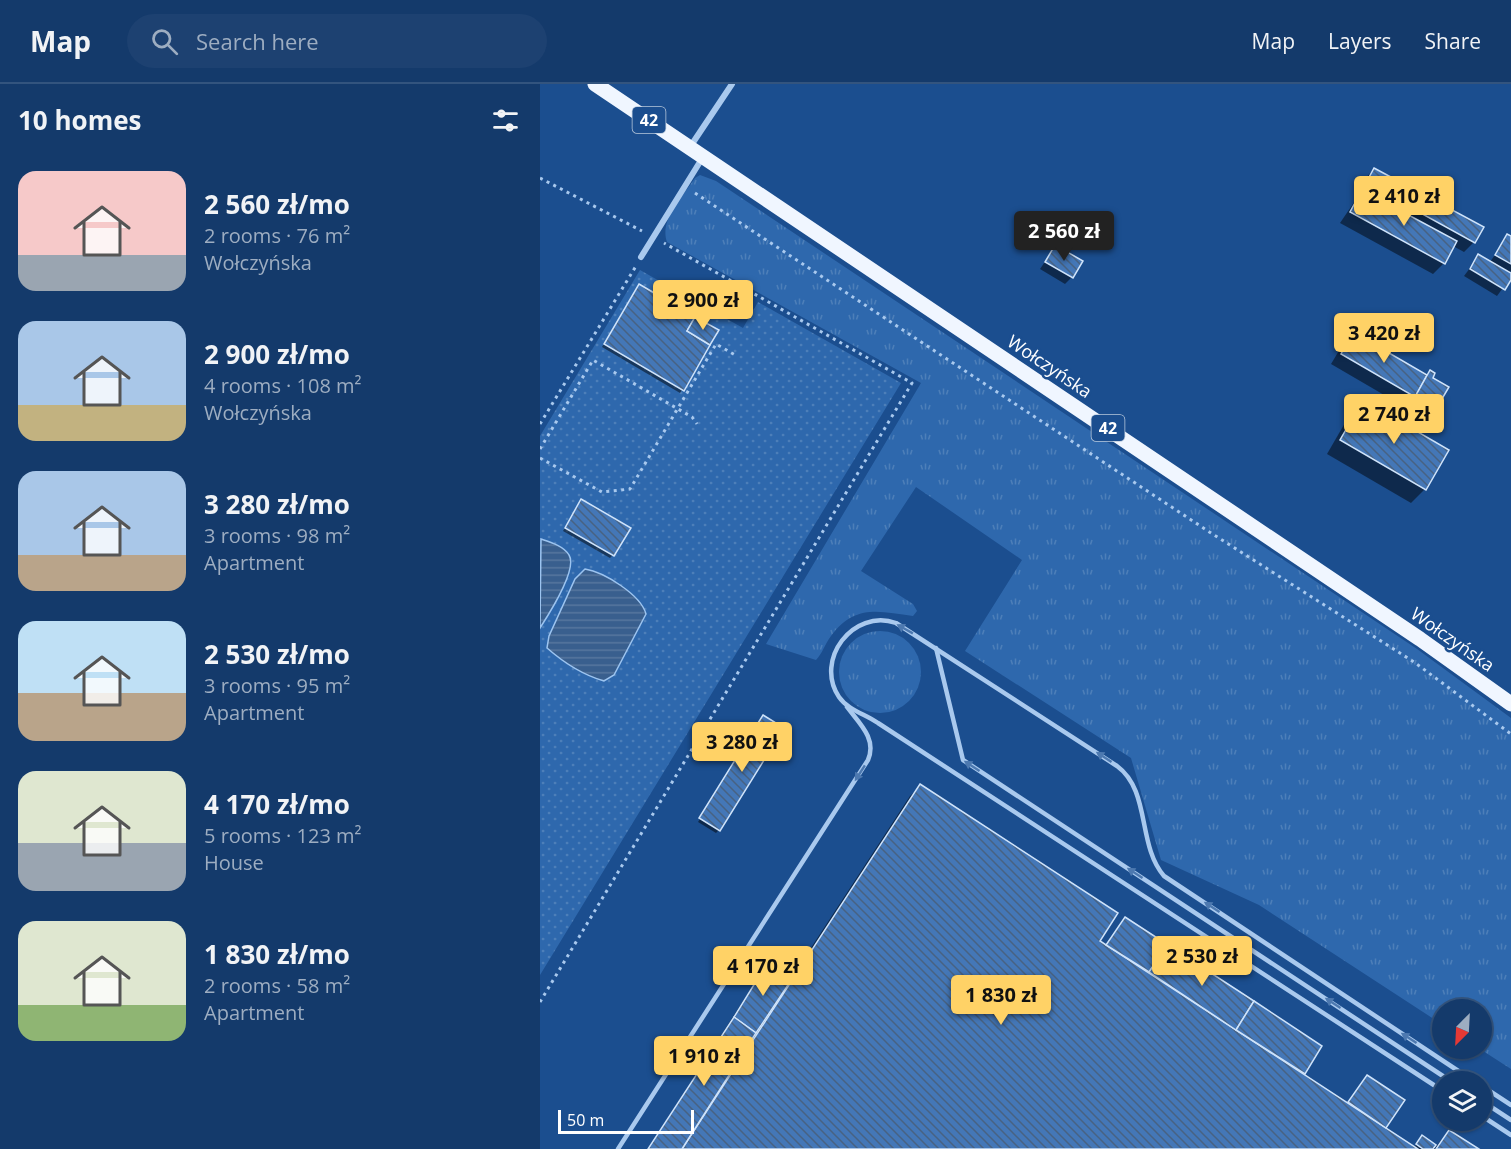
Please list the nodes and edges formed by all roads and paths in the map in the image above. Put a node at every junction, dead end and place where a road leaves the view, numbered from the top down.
1 (595, 84) edge
2 (732, 84) edge
3 (689, 147) junction
4 (703, 156) junction
5 (540, 178) edge
6 (683, 185) junction
7 (654, 237) junction
8 (641, 256) joint
9 (735, 355) dead end
10 (678, 409) junction
11 (540, 424) edge
12 (696, 424) dead end
13 (540, 449) edge
14 (540, 458) edge
15 (936, 648) junction
16 (1511, 704) edge
17 (846, 705) junction
18 (1511, 735) edge
19 (540, 1002) edge
20 (1435, 1071) edge
21 (1459, 1071) edge
22 (1432, 1084) edge
23 (1492, 1093) edge
24 (1511, 1105) edge
25 (1492, 1108) edge
26 (1511, 1120) edge
27 (1492, 1123) edge
28 (1511, 1135) edge
29 (618, 1149) edge

1 - 3 main road, Wołczyńska / 42
2 - 3 street
3 - 4 main road, Wołczyńska / 42
4 - 6 street
4 - 16 main road, Wołczyńska / 42
5 - 7 path
6 - 7 street
6 - 18 path
7 - 8 street
7 - 19 path
8 - 11 path
9 - 10 path
10 - 12 path
10 - 13 path
10 - 14 path
15 -> 17 lane
20 -> 15 lane
21 -> 15 lane
17 - 22 lane
17 -> 29 lane
23 - 24 lane
25 - 26 lane
27 - 28 lane

